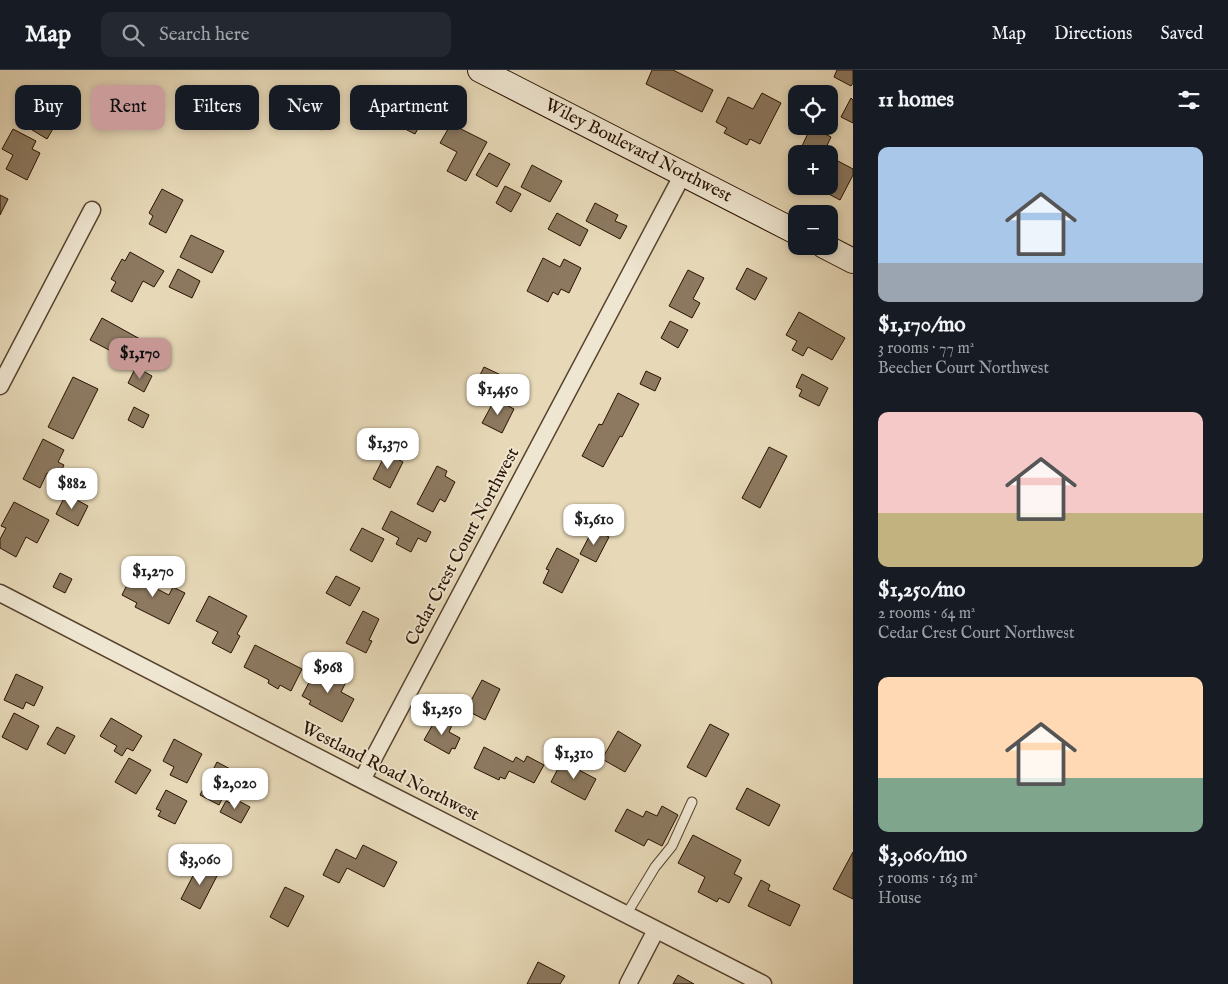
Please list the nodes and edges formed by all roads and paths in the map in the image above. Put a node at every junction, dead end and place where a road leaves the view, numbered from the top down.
1 (480, 70) edge
2 (684, 174) junction
3 (92, 210) dead end
4 (788, 228) edge
5 (838, 253) edge
6 (853, 261) edge
7 (0, 386) edge
8 (0, 593) edge
9 (362, 780) junction
10 (692, 802) dead end
11 (626, 915) junction
12 (656, 930) junction
13 (628, 984) edge
14 (763, 984) edge

1 - 2 street, Wiley Boulevard Northwest
2 - 4 street, Wiley Boulevard Northwest
2 - 9 street, Cedar Crest Court Northwest
3 - 7 street
5 - 6 street
8 - 9 street, Westland Road Northwest
9 - 11 street, Westland Road Northwest
10 - 11 lane
11 - 12 street, Westland Road Northwest
12 - 13 street
12 - 14 street, Westland Road Northwest

